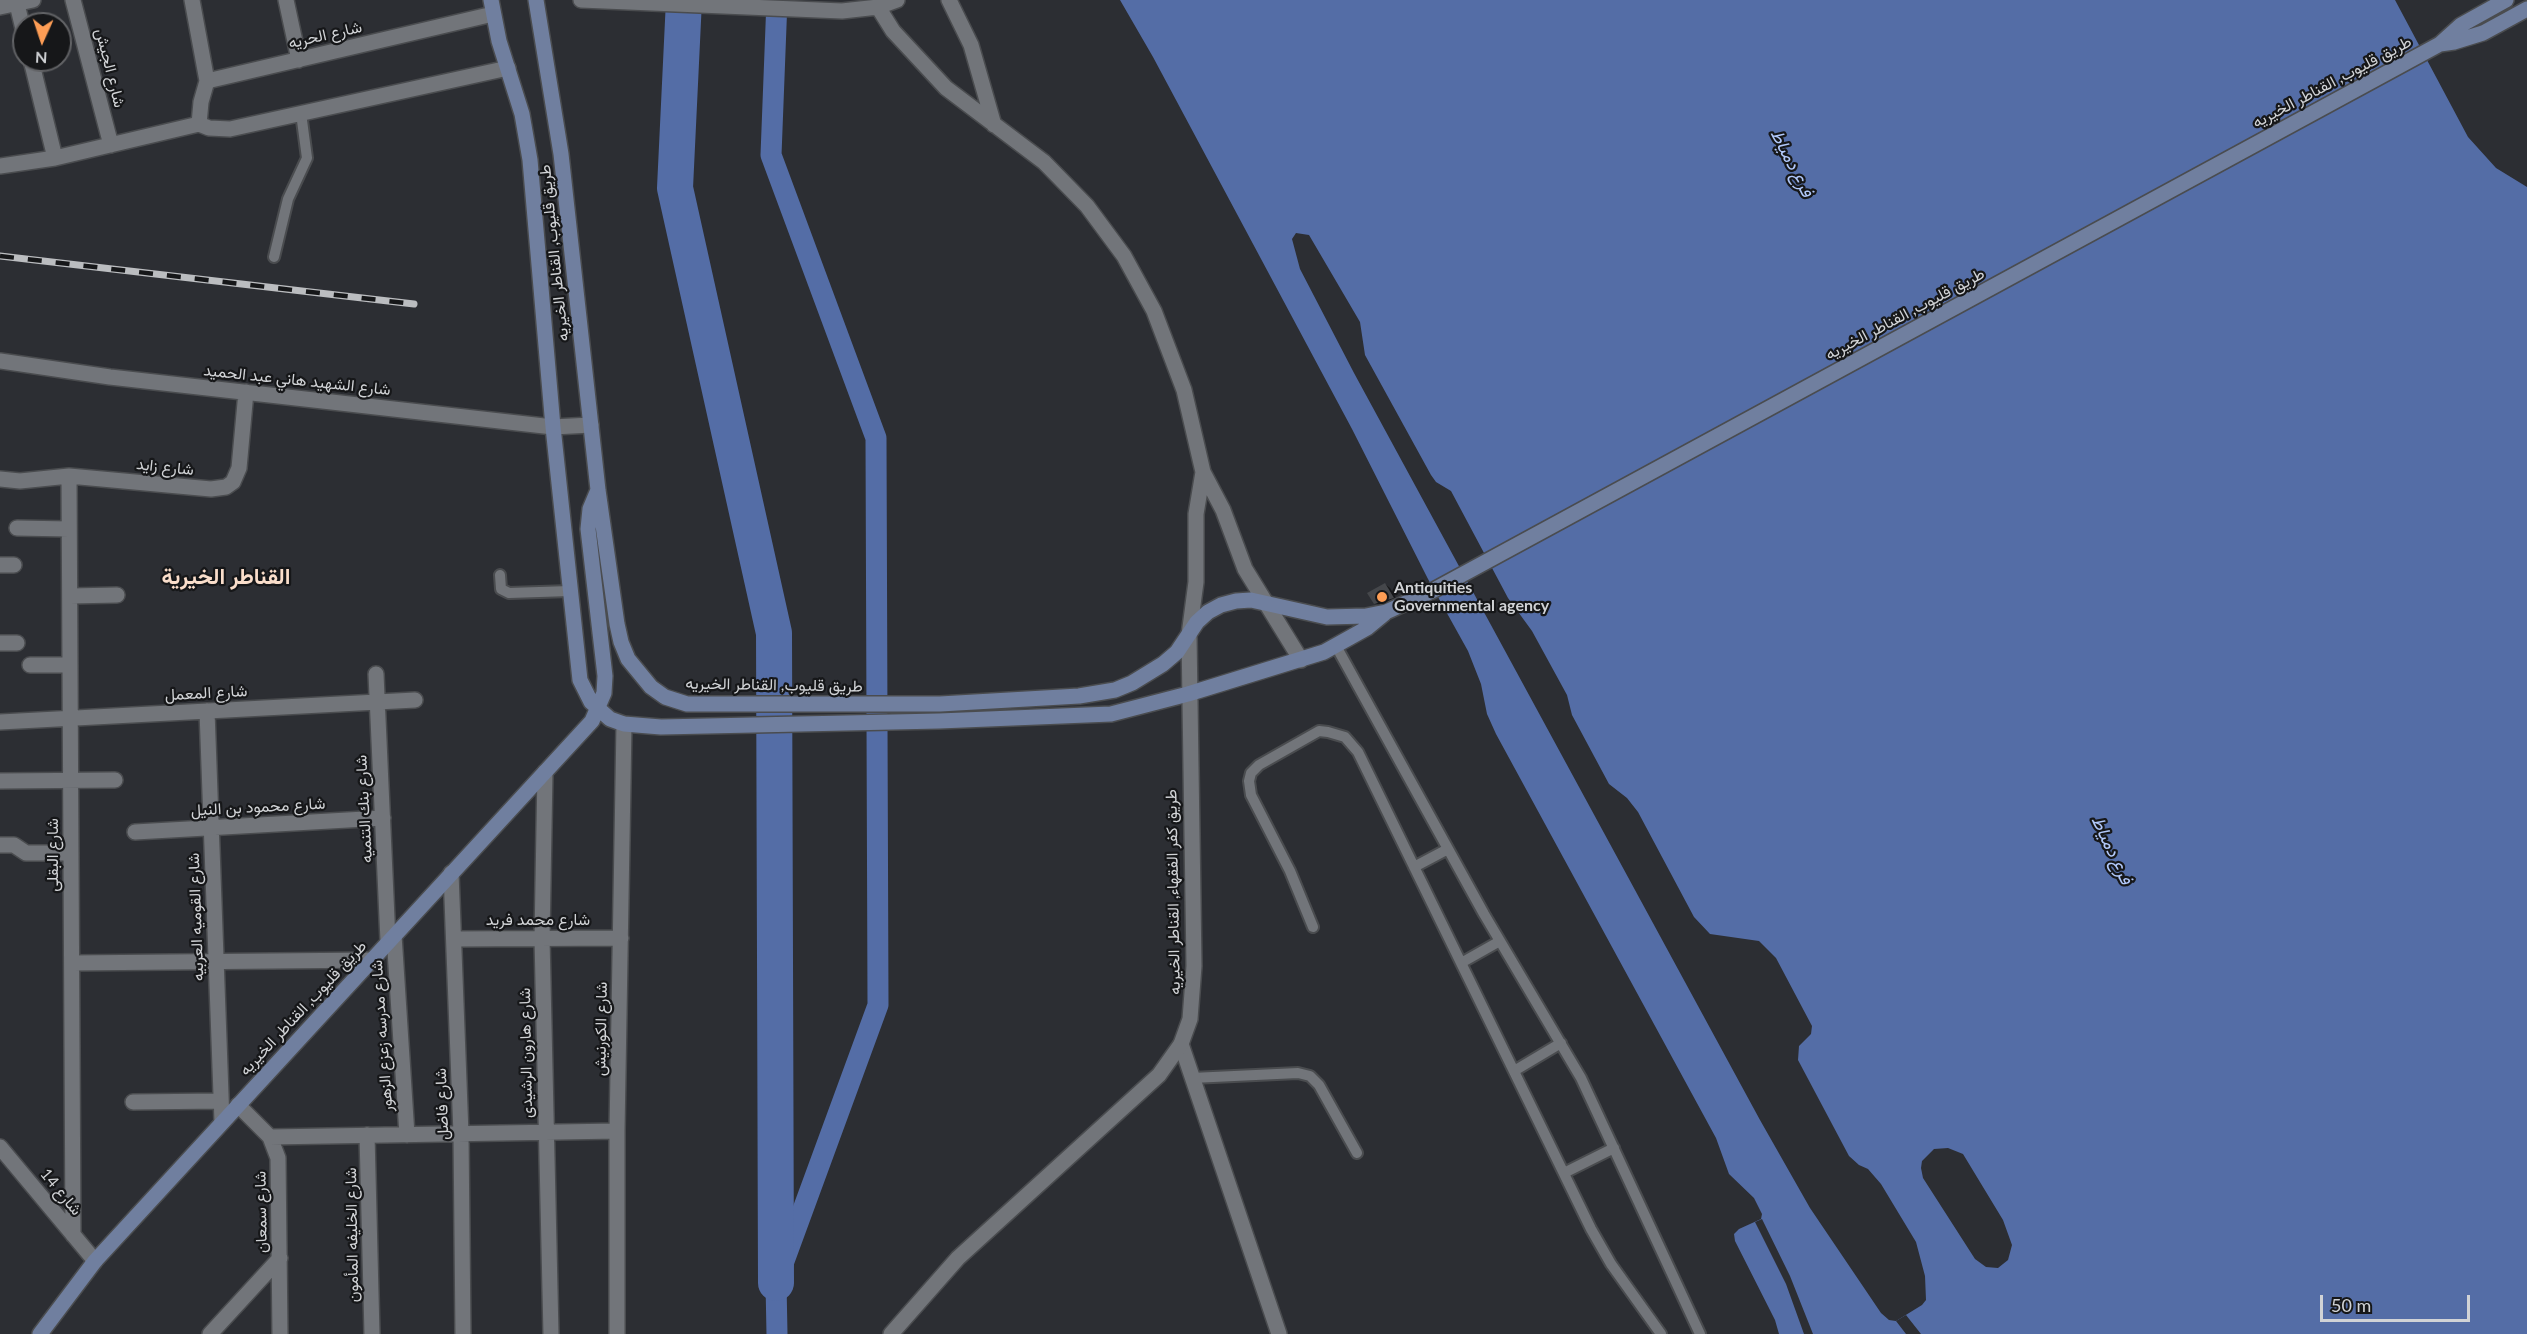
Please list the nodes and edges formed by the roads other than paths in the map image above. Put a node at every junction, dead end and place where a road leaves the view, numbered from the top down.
1 (33, 0) edge
2 (74, 0) edge
3 (192, 0) edge
4 (286, 0) edge
5 (536, 0) edge
6 (581, 0) edge
7 (586, 0) edge
8 (897, 0) edge
9 (950, 0) edge
10 (2506, 0) edge
11 (16, 2) edge
12 (0, 7) edge
13 (492, 7) edge
14 (878, 7) junction
15 (2527, 9) edge
16 (2440, 44) junction
17 (299, 60) junction
18 (508, 68) junction
19 (34, 72) edge
20 (207, 81) junction
21 (301, 113) junction
22 (199, 124) junction
23 (994, 125) junction
24 (111, 145) junction
25 (55, 158) junction
26 (0, 166) edge
27 (274, 257) dead end
28 (0, 360) edge
29 (246, 392) junction
30 (591, 425) junction
31 (553, 427) junction
32 (1203, 472) junction
33 (69, 476) junction
34 (0, 479) edge
35 (598, 490) junction
36 (17, 528) dead end
37 (69, 529) junction
38 (500, 575) dead end
39 (570, 591) junction
40 (117, 595) dead end
41 (70, 596) junction
42 (1266, 603) junction
43 (1386, 612) junction
44 (1189, 635) junction
45 (0, 643) edge
46 (17, 643) dead end
47 (1336, 646) junction
48 (1300, 660) junction
49 (70, 665) junction
50 (30, 666) dead end
51 (376, 674) dead end
52 (1188, 694) junction
53 (415, 700) dead end
54 (378, 702) junction
55 (207, 711) junction
56 (598, 711) junction
57 (70, 718) junction
58 (0, 722) edge
59 (624, 724) junction
60 (545, 772) junction
61 (115, 780) dead end
62 (0, 781) edge
63 (70, 781) junction
64 (383, 818) junction
65 (211, 828) junction
66 (135, 832) dead end
67 (0, 845) edge
68 (1448, 849) junction
69 (71, 853) junction
70 (1414, 867) junction
71 (451, 873) junction
72 (1313, 927) dead end
73 (391, 938) junction
74 (542, 938) junction
75 (621, 938) junction
76 (455, 939) junction
77 (1500, 941) junction
78 (372, 960) junction
79 (216, 961) junction
80 (72, 963) junction
81 (1461, 963) junction
82 (1561, 1043) junction
83 (1180, 1044) junction
84 (1514, 1071) junction
85 (1192, 1078) junction
86 (134, 1101) dead end
87 (220, 1101) junction
88 (238, 1105) junction
89 (222, 1122) junction
90 (617, 1131) junction
91 (546, 1132) junction
92 (461, 1134) junction
93 (368, 1135) junction
94 (407, 1135) junction
95 (270, 1137) junction
96 (0, 1147) edge
97 (1614, 1148) junction
98 (1357, 1153) dead end
99 (1564, 1173) junction
100 (73, 1235) junction
101 (280, 1258) junction
102 (95, 1261) junction
103 (40, 1334) edge
104 (210, 1334) edge
105 (280, 1334) edge
106 (372, 1334) edge
107 (463, 1334) edge
108 (551, 1334) edge
109 (617, 1334) edge
110 (891, 1334) edge
111 (1279, 1334) edge
112 (1661, 1334) edge
113 (1700, 1334) edge

1 - 11 street
2 - 24 street, شارع الجيش
3 - 20 street
4 - 17 street
5 - 30 main road, طريق قليوب, القناطر الخيريه
6 - 7 street
7 - 14 street
8 - 14 street
9 - 23 street
10 - 16 main road, طريق قليوب, القناطر الخيريه
11 - 12 street
13 - 17 street, شارع الحريه
13 - 18 main road, طريق قليوب, القناطر الخيريه
14 - 23 street, طريق كفر الفقهاء, القناطر الخيريه
15 - 16 main road, طريق قليوب, القناطر الخيريه
16 - 43 main road, طريق قليوب, القناطر الخيريه
17 - 20 street, شارع الحريه
18 - 21 street
18 - 31 main road, طريق قليوب, القناطر الخيريه
19 - 25 street
20 - 22 street
21 - 22 street
21 - 27 lane
22 - 24 street
23 - 32 street, طريق كفر الفقهاء, القناطر الخيريه
24 - 25 street
25 - 26 street
28 - 29 street, شارع الشهيد هاني عبد الحميد
29 - 31 street, شارع الشهيد هاني عبد الحميد
29 - 33 street, شارع زايد
30 - 31 street, شارع الشهيد هاني عبد الحميد
30 - 35 main road, طريق قليوب, القناطر الخيريه
31 - 39 main road, طريق قليوب, القناطر الخيريه
32 - 42 street, طريق كفر الفقهاء, القناطر الخيريه
32 - 44 street, طريق كفر الفقهاء, القناطر الخيريه
33 - 34 street, شارع زايد
33 - 37 street, شارع البقلى
35 - 44 main road, طريق قليوب, القناطر الخيريه
35 - 56 main road
36 - 37 street
37 - 41 street, شارع البقلى
38 - 39 lane
39 - 56 main road, طريق قليوب, القناطر الخيريه
40 - 41 street
41 - 49 street, شارع البقلى
42 - 43 main road, طريق قليوب, القناطر الخيريه
42 - 44 main road, طريق قليوب, القناطر الخيريه
42 - 48 street, طريق كفر الفقهاء, القناطر الخيريه
43 - 47 main road, طريق قليوب, القناطر الخيريه
44 - 52 street, طريق كفر الفقهاء, القناطر الخيريه
45 - 46 street
47 - 48 main road, طريق قليوب, القناطر الخيريه
47 - 68 lane
48 - 52 main road, طريق قليوب, القناطر الخيريه
49 - 50 street
49 - 57 street, شارع البقلى
51 - 54 street, شارع بنك التنميه
52 - 59 main road, طريق قليوب, القناطر الخيريه
52 - 83 street, طريق كفر الفقهاء, القناطر الخيريه
53 - 54 street, شارع المعمل
54 - 55 street, شارع المعمل
54 - 64 street, شارع بنك التنميه
55 - 57 street, شارع المعمل
55 - 65 street, شارع القوميه العربيه
56 - 59 main road, طريق قليوب, القناطر الخيريه
56 - 60 main road, طريق قليوب, القناطر الخيريه
57 - 58 street, شارع المعمل
57 - 63 street, شارع البقلى
59 - 75 street, شارع الكورنيش
60 - 71 main road, طريق قليوب, القناطر الخيريه
60 - 74 street, شارع هارون الرشيدى
61 - 63 street
62 - 63 street
63 - 69 street, شارع البقلى
64 - 65 street, شارع محمود بن النيل
64 - 73 street, شارع بنك التنميه
65 - 66 street, شارع محمود بن النيل
65 - 79 street, شارع القوميه العربيه
67 - 69 street
68 - 70 lane
68 - 77 lane
69 - 80 street, شارع البقلى
70 - 72 lane
70 - 81 lane
71 - 73 main road, طريق قليوب, القناطر الخيريه
71 - 76 street, شارع فاضل
73 - 78 main road, طريق قليوب, القناطر الخيريه
73 - 94 street, شارع مدرسه زعزع الزهور
74 - 75 street, شارع محمد فريد
74 - 76 street, شارع محمد فريد
74 - 91 street, شارع هارون الرشيدى
75 - 90 street, شارع الكورنيش
76 - 92 street, شارع فاضل
77 - 81 lane
77 - 82 lane
78 - 79 street
78 - 88 main road, طريق قليوب, القناطر الخيريه
79 - 80 street
79 - 87 street, شارع القوميه العربيه
80 - 100 street, شارع البقلى
81 - 84 lane
82 - 84 lane
82 - 97 lane
83 - 85 street
83 - 110 street, طريق كفر الفقهاء, القناطر الخيريه
84 - 99 lane
85 - 98 lane
85 - 111 street
86 - 87 street
87 - 89 street, شارع القوميه العربيه
88 - 89 main road, طريق قليوب, القناطر الخيريه
88 - 95 street, شارع سمعان
89 - 102 main road, طريق قليوب, القناطر الخيريه
90 - 91 street
90 - 109 street, شارع الكورنيش
91 - 92 street
91 - 108 street, شارع هارون الرشيدى
92 - 94 street
92 - 107 street, شارع فاضل
93 - 94 street
93 - 95 street
93 - 106 street, شارع الخليفه المأمون
95 - 101 street, شارع سمعان
96 - 100 street, شارع 14
97 - 99 lane
97 - 113 lane
99 - 112 lane
100 - 102 street, شارع 14
101 - 104 street
101 - 105 street, شارع سمعان
102 - 103 main road, طريق قليوب, القناطر الخيريه

